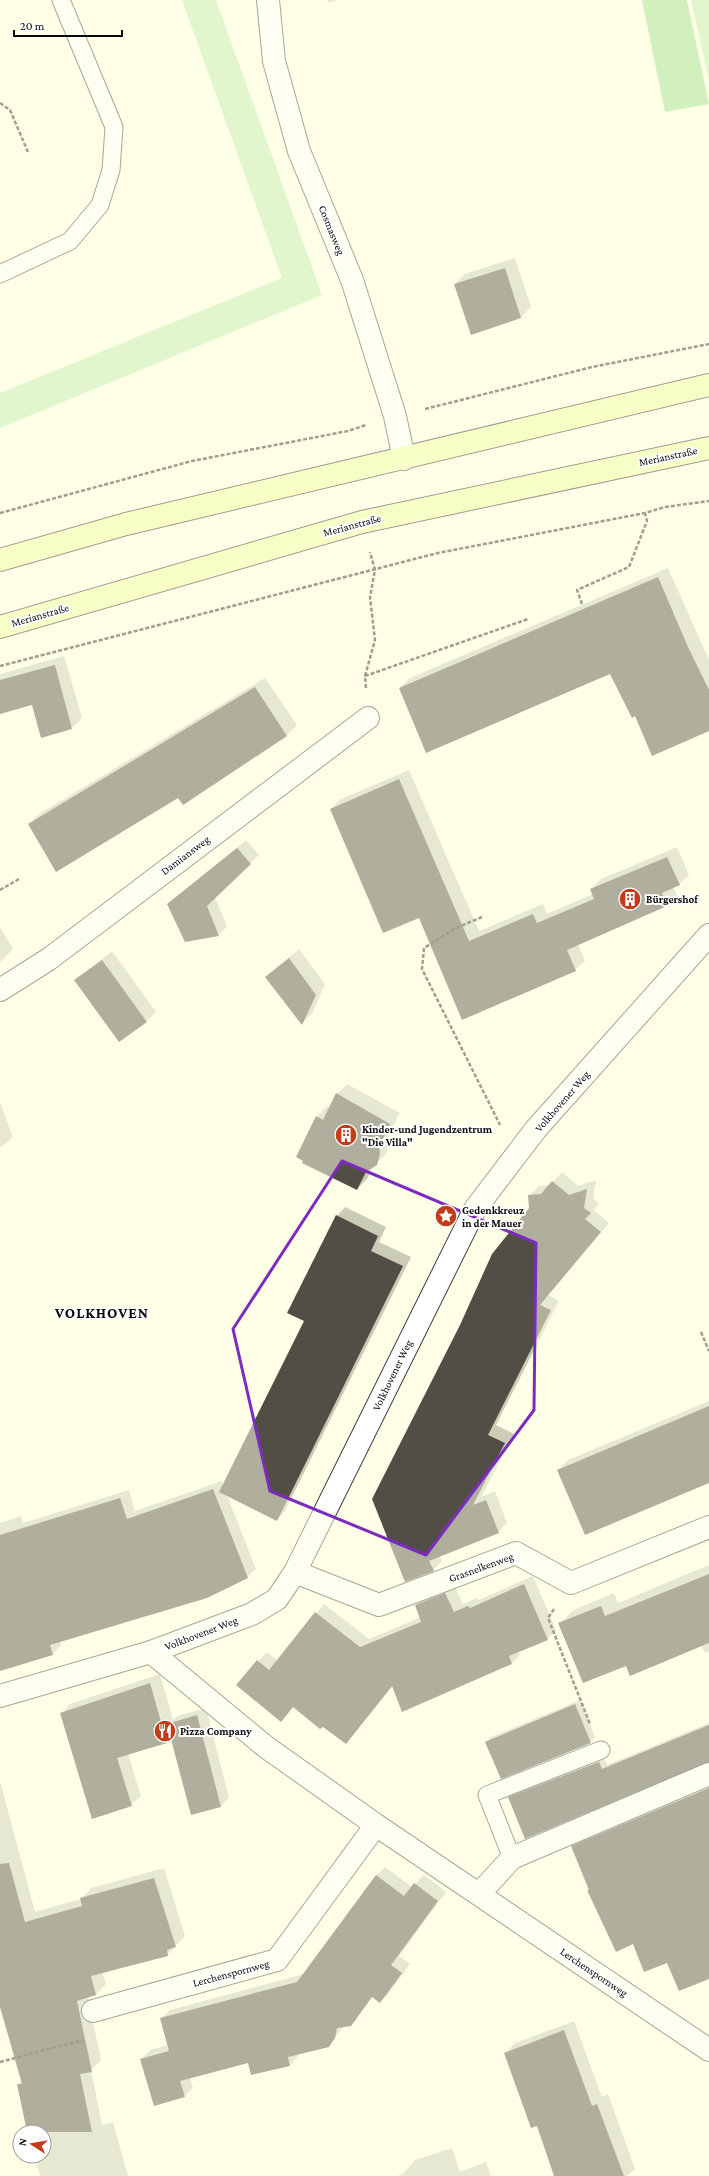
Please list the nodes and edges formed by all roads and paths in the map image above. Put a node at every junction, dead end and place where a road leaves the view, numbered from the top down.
1 (61, 0) edge
2 (268, 0) edge
3 (0, 103) edge
4 (28, 152) dead end
5 (0, 274) edge
6 (709, 344) edge
7 (709, 385) edge
8 (395, 416) junction
9 (348, 432) junction
10 (709, 448) edge
11 (404, 459) junction
12 (353, 471) junction
13 (709, 501) edge
14 (0, 513) edge
15 (645, 513) junction
16 (362, 522) junction
17 (0, 560) edge
18 (375, 570) junction
19 (582, 604) dead end
20 (528, 619) dead end
21 (0, 626) edge
22 (0, 666) edge
23 (365, 676) junction
24 (368, 718) joint
25 (20, 880) dead end
26 (0, 890) edge
27 (482, 917) dead end
28 (709, 935) edge
29 (0, 990) edge
30 (520, 1152) junction
31 (701, 1332) dead end
32 (709, 1351) edge
33 (709, 1527) edge
34 (294, 1572) junction
35 (571, 1583) junction
36 (151, 1652) junction
37 (0, 1696) edge
38 (601, 1750) joint
39 (709, 1774) edge
40 (376, 1825) junction
41 (512, 1858) junction
42 (479, 1894) junction
43 (93, 2011) joint
44 (709, 2050) edge
45 (0, 2062) edge

1 - 5 lane
2 - 8 street, Cosmasweg
3 - 4 path
6 - 8 path
7 - 11 street
8 - 9 path
8 - 11 street, Cosmasweg
9 - 12 path
9 - 14 path
10 - 16 street, Merianstraße
11 - 12 street
12 - 17 street
13 - 15 path
15 - 18 path
15 - 19 path
16 - 18 path
16 - 21 street, Merianstraße
18 - 22 path
18 - 23 path
20 - 23 path
23 - 24 path
24 - 29 street, Damiansweg
25 - 26 path
27 - 30 path
28 - 30 street, Volkhovener Weg
30 - 34 street, Volkhovener Weg
31 - 32 path
33 - 35 street
34 - 35 street, Grasnelkenweg
34 - 36 street, Volkhovener Weg
35 - 38 path
36 - 37 street, Volkhovener Weg
36 - 40 street, Lerchenspornweg
38 - 41 lane
39 - 41 street
40 - 42 street, Lerchenspornweg
40 - 43 street, Lerchenspornweg
41 - 42 street
42 - 44 street, Lerchenspornweg
43 - 45 path

